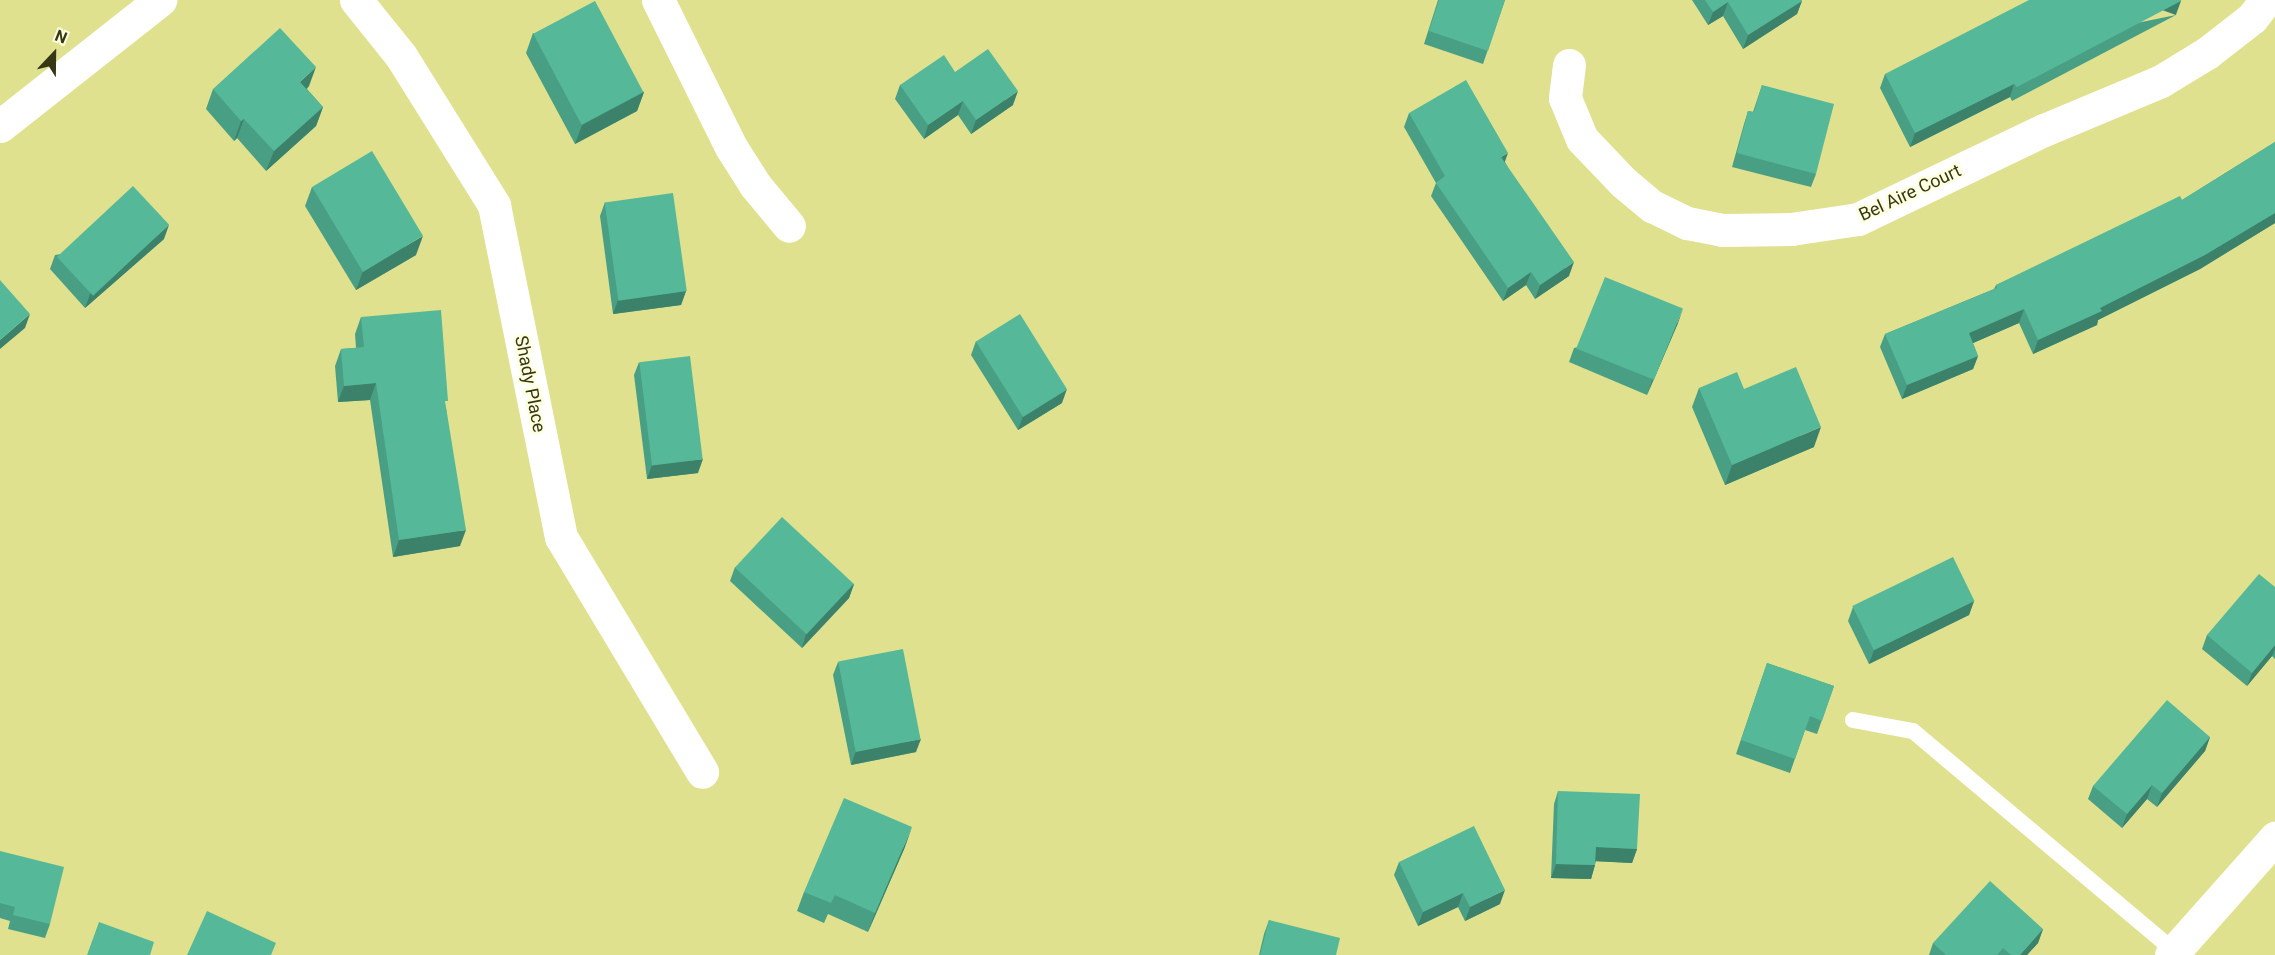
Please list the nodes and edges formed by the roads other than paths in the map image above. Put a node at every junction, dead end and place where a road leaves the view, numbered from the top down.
1 (160, 0) edge
2 (356, 0) edge
3 (658, 0) edge
4 (2266, 0) edge
5 (1569, 64) dead end
6 (0, 126) edge
7 (789, 226) dead end
8 (1853, 720) dead end
9 (702, 772) dead end
10 (2275, 838) edge
11 (2173, 953) edge

1 - 6 street
2 - 9 street, Shady Place
3 - 7 street
4 - 5 street, Bel Aire Court
8 - 11 lane
10 - 11 street

